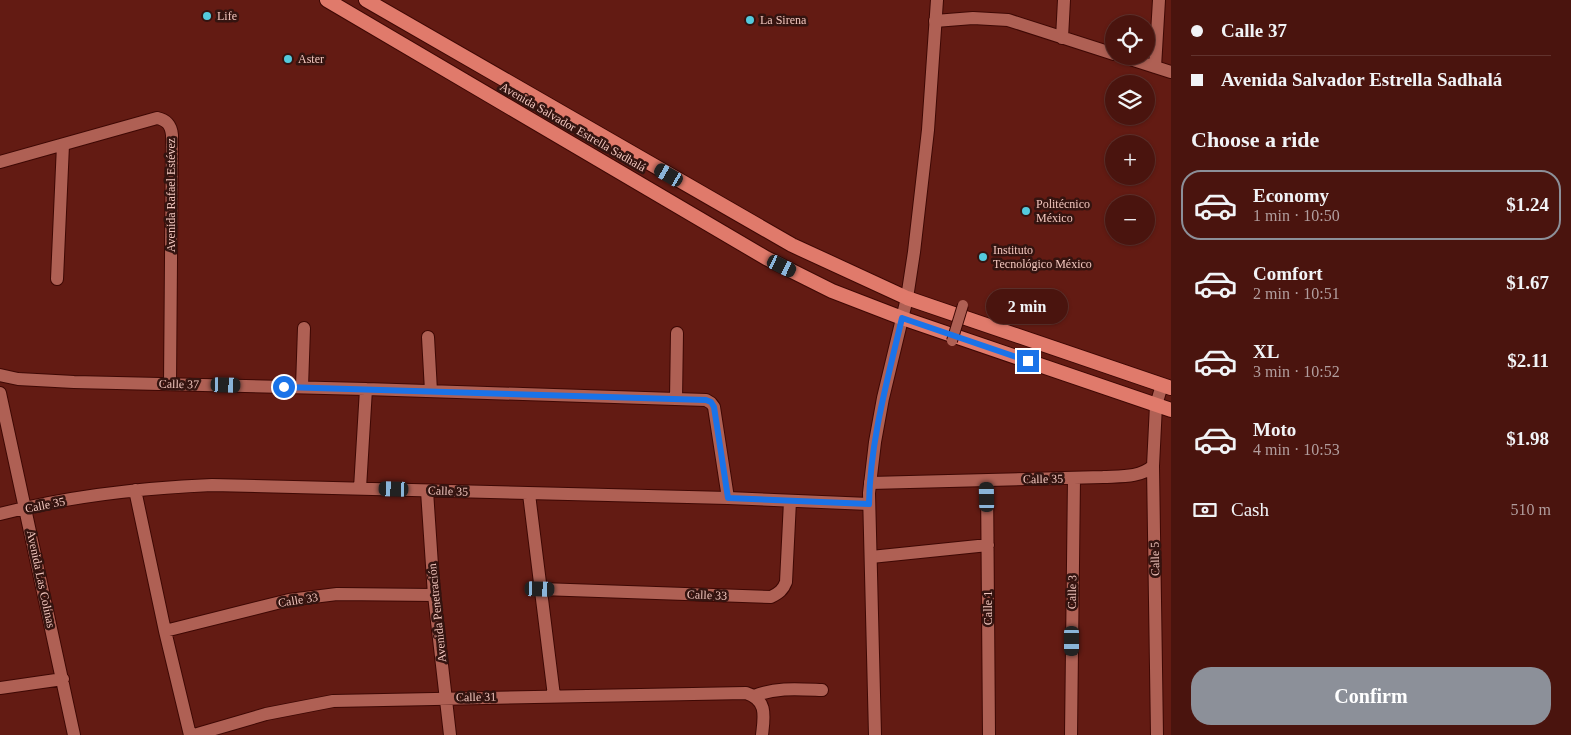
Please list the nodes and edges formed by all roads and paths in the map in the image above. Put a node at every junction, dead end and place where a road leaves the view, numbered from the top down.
1 (327, 0) edge
2 (366, 0) edge
3 (937, 0) edge
4 (1064, 0) edge
5 (1159, 0) edge
6 (935, 21) junction
7 (1062, 38) junction
8 (1105, 51) edge
9 (1149, 65) edge
10 (1155, 67) junction
11 (1171, 72) edge
12 (62, 145) junction
13 (0, 162) edge
14 (57, 279) dead end
15 (907, 298) junction
16 (963, 305) dead end
17 (902, 318) junction
18 (304, 328) dead end
19 (677, 333) dead end
20 (428, 337) dead end
21 (952, 341) dead end
22 (0, 375) edge
23 (170, 384) junction
24 (1167, 386) edge
25 (302, 387) junction
26 (366, 389) junction
27 (431, 391) junction
28 (0, 396) edge
29 (676, 399) junction
30 (1156, 405) junction
31 (1171, 410) edge
32 (1153, 466) junction
33 (1074, 478) junction
34 (986, 481) junction
35 (870, 483) junction
36 (360, 488) junction
37 (135, 490) junction
38 (427, 491) junction
39 (529, 494) junction
40 (728, 498) junction
41 (790, 501) junction
42 (869, 504) junction
43 (26, 508) junction
44 (0, 514) edge
45 (988, 544) junction
46 (871, 557) junction
47 (540, 589) junction
48 (434, 595) junction
49 (165, 631) junction
50 (63, 679) junction
51 (0, 688) edge
52 (822, 690) dead end
53 (554, 696) junction
54 (446, 698) junction
55 (757, 699) junction
56 (74, 735) edge
57 (192, 735) edge
58 (450, 735) edge
59 (762, 735) edge
60 (875, 735) edge
61 (989, 735) edge
62 (1072, 735) edge
63 (1157, 735) edge

1 - 17 highway, Avenida Salvador Estrella Sadhalá
2 - 15 highway, Avenida Salvador Estrella Sadhalá
3 - 6 street
4 - 7 street
5 - 10 street
6 - 7 street
6 - 15 street
7 - 8 street
9 - 10 street
10 - 11 street
12 - 13 street, Avenida Rafael Estévez
12 - 14 street
12 - 23 street, Avenida Rafael Estévez
15 - 17 street
15 - 24 highway, Avenida Salvador Estrella Sadhalá
16 - 21 street, bridge
17 - 30 highway, Avenida Salvador Estrella Sadhalá
17 - 35 street
18 - 25 street
19 - 29 street
20 - 27 street
22 - 23 street, Calle 37
23 - 25 street, Calle 37
24 - 30 street, Calle 5
25 - 26 street, Calle 37
26 - 27 street, Calle 37
26 - 36 street
27 - 29 street, Calle 37
28 - 43 street, Avenida Las Colinas
29 - 40 street, Calle 37
30 - 31 highway, Avenida Salvador Estrella Sadhalá
30 - 32 street, Calle 5
32 - 33 street, Calle 35
32 - 63 street, Calle 5
33 - 34 street, Calle 35
33 - 62 street, Calle 3
34 - 35 street, Calle 35
34 - 45 street, Calle 1
35 - 42 street
36 - 37 street, Calle 35
36 - 38 street, Calle 35
37 - 43 street, Calle 35
37 - 49 street
38 - 39 street, Calle 35
38 - 48 street, Avenida Penetración
39 - 40 street, Calle 35
39 - 47 street
40 - 41 street, Calle 35
41 - 42 street, Calle 35
41 - 47 street, Calle 33
42 - 46 street
43 - 44 street, Calle 35
43 - 50 street, Avenida Las Colinas
45 - 46 street
45 - 61 street, Calle 1
46 - 60 street
47 - 53 street
48 - 49 street, Calle 33
48 - 54 street, Avenida Penetración
49 - 57 street
50 - 51 street
50 - 56 street, Avenida Las Colinas
52 - 55 street
53 - 54 street, Calle 31
53 - 55 street, Calle 31
54 - 57 street, Calle 31
54 - 58 street, Avenida Penetración
55 - 59 street

